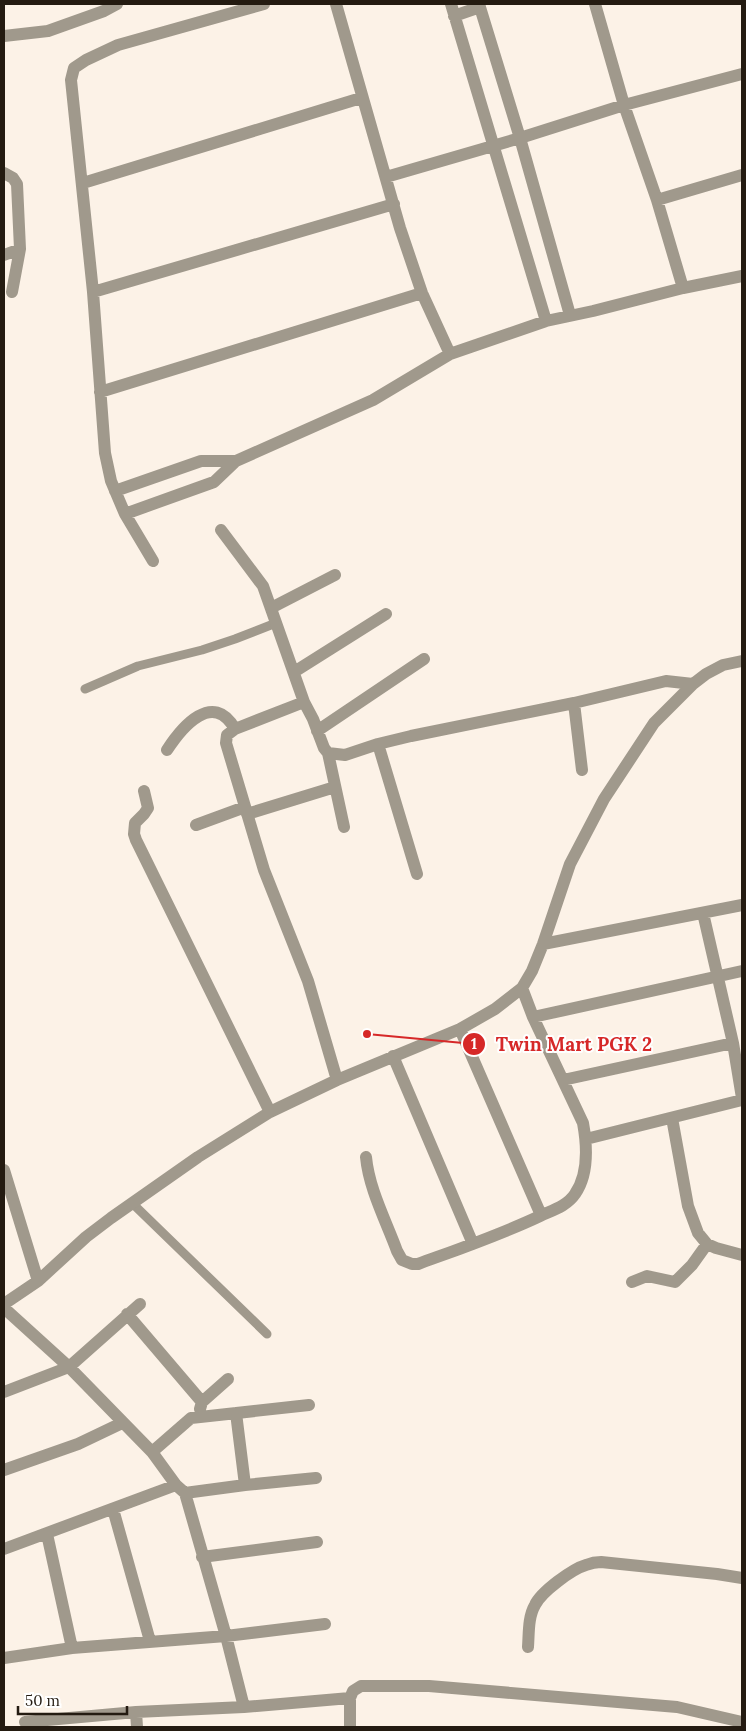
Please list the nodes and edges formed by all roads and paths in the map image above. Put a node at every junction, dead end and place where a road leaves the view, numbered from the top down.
1 (117, 4) edge
2 (264, 4) edge
3 (336, 4) edge
4 (595, 4) edge
5 (480, 5) edge
6 (453, 10) edge
7 (4, 36) edge
8 (742, 74) edge
9 (361, 98) junction
10 (624, 105) junction
11 (520, 138) junction
12 (494, 145) junction
13 (4, 173) edge
14 (742, 175) edge
15 (386, 177) junction
16 (83, 183) junction
17 (657, 200) junction
18 (394, 204) junction
19 (20, 249) junction
20 (4, 255) edge
21 (742, 276) edge
22 (682, 288) junction
23 (12, 292) dead end
24 (93, 292) junction
25 (422, 292) junction
26 (570, 315) junction
27 (546, 321) junction
28 (450, 354) junction
29 (100, 392) junction
30 (236, 461) junction
31 (115, 491) junction
32 (125, 514) junction
33 (221, 530) dead end
34 (153, 561) dead end
35 (335, 575) dead end
36 (271, 608) junction
37 (386, 614) dead end
38 (276, 623) junction
39 (424, 659) dead end
40 (742, 661) edge
41 (294, 672) junction
42 (693, 684) junction
43 (85, 689) dead end
44 (304, 702) junction
45 (574, 703) junction
46 (234, 729) junction
47 (317, 731) junction
48 (378, 744) junction
49 (167, 750) dead end
50 (328, 753) junction
51 (582, 770) dead end
52 (335, 787) junction
53 (144, 791) dead end
54 (246, 810) junction
55 (196, 825) dead end
56 (344, 827) dead end
57 (417, 874) dead end
58 (742, 905) edge
59 (703, 913) junction
60 (543, 944) junction
61 (742, 971) edge
62 (718, 976) junction
63 (522, 988) junction
64 (532, 1017) junction
65 (460, 1029) junction
66 (733, 1044) junction
67 (393, 1056) junction
68 (336, 1080) junction
69 (563, 1080) junction
70 (742, 1099) edge
71 (270, 1112) junction
72 (672, 1118) junction
73 (586, 1139) junction
74 (366, 1157) dead end
75 (4, 1170) edge
76 (133, 1204) junction
77 (542, 1215) junction
78 (474, 1244) junction
79 (707, 1244) junction
80 (742, 1255) edge
81 (38, 1281) junction
82 (632, 1282) dead end
83 (4, 1304) edge
84 (140, 1304) dead end
85 (4, 1308) edge
86 (127, 1314) junction
87 (267, 1334) dead end
88 (69, 1367) junction
89 (228, 1379) dead end
90 (4, 1392) edge
91 (202, 1402) junction
92 (309, 1405) dead end
93 (236, 1413) junction
94 (198, 1416) junction
95 (122, 1423) junction
96 (152, 1452) junction
97 (4, 1470) edge
98 (316, 1478) dead end
99 (245, 1485) junction
100 (180, 1489) junction
101 (113, 1509) junction
102 (47, 1534) junction
103 (317, 1542) dead end
104 (4, 1550) edge
105 (202, 1557) junction
106 (742, 1578) edge
107 (325, 1624) dead end
108 (226, 1636) junction
109 (150, 1641) junction
110 (528, 1647) dead end
111 (72, 1648) junction
112 (4, 1658) edge
113 (350, 1698) junction
114 (244, 1707) junction
115 (136, 1712) junction
116 (25, 1722) dead end
117 (742, 1722) edge
118 (64, 1723) edge
119 (137, 1727) edge
120 (350, 1727) edge

1 - 7 street
2 - 16 street
3 - 9 street
4 - 10 street
5 - 6 street
5 - 11 street
6 - 12 street
8 - 10 street
9 - 15 street
9 - 16 street
10 - 11 street
10 - 17 street
11 - 12 street
11 - 26 street
12 - 15 street
12 - 27 street
13 - 19 street
14 - 17 street
15 - 18 street
16 - 24 street
17 - 22 street
18 - 24 street
18 - 25 street
19 - 20 street
19 - 23 street
21 - 22 street
22 - 26 street
24 - 29 street
25 - 28 street
25 - 29 street
26 - 27 street
27 - 28 street
28 - 30 street
29 - 31 street
30 - 31 street
30 - 32 street
31 - 32 street
32 - 34 street
33 - 36 street
35 - 36 street
36 - 38 street
37 - 41 street
38 - 41 street
38 - 43 lane
39 - 47 street
40 - 42 street
41 - 44 street
42 - 45 street
42 - 60 street
44 - 46 street
44 - 47 street
45 - 48 street
45 - 51 street
46 - 49 street
46 - 54 street
47 - 50 street
48 - 50 street
48 - 57 street
50 - 52 street
52 - 54 street
52 - 56 street
53 - 71 street
54 - 55 street
54 - 68 street
58 - 59 street
59 - 60 street
59 - 62 street
60 - 63 street
61 - 62 street
62 - 64 street
62 - 66 street
63 - 64 street
63 - 65 street
64 - 69 street
65 - 67 street
65 - 77 street
66 - 69 street
66 - 70 street
67 - 68 street
67 - 78 street
68 - 71 street
69 - 73 street
70 - 72 street
71 - 76 street
72 - 73 street
72 - 79 street
73 - 77 street
74 - 78 street
75 - 81 street
76 - 81 street
76 - 87 lane
77 - 78 street
79 - 80 street
79 - 82 street
81 - 83 street
84 - 86 street
85 - 88 street
86 - 88 street
86 - 91 street
88 - 90 street
88 - 95 street
89 - 91 street
91 - 94 street
92 - 93 street
93 - 94 street
93 - 99 street
94 - 96 street
95 - 96 street
95 - 97 street
96 - 100 street
98 - 99 street
99 - 100 street
100 - 101 street
100 - 105 street
101 - 102 street
101 - 109 street
102 - 104 street
102 - 111 street
103 - 105 street
105 - 108 street
106 - 110 street
107 - 108 street
108 - 109 street
108 - 114 street
109 - 111 street
111 - 112 street
113 - 114 street
113 - 117 street
113 - 120 street
114 - 115 street
115 - 118 street
115 - 119 street
116 - 118 street

